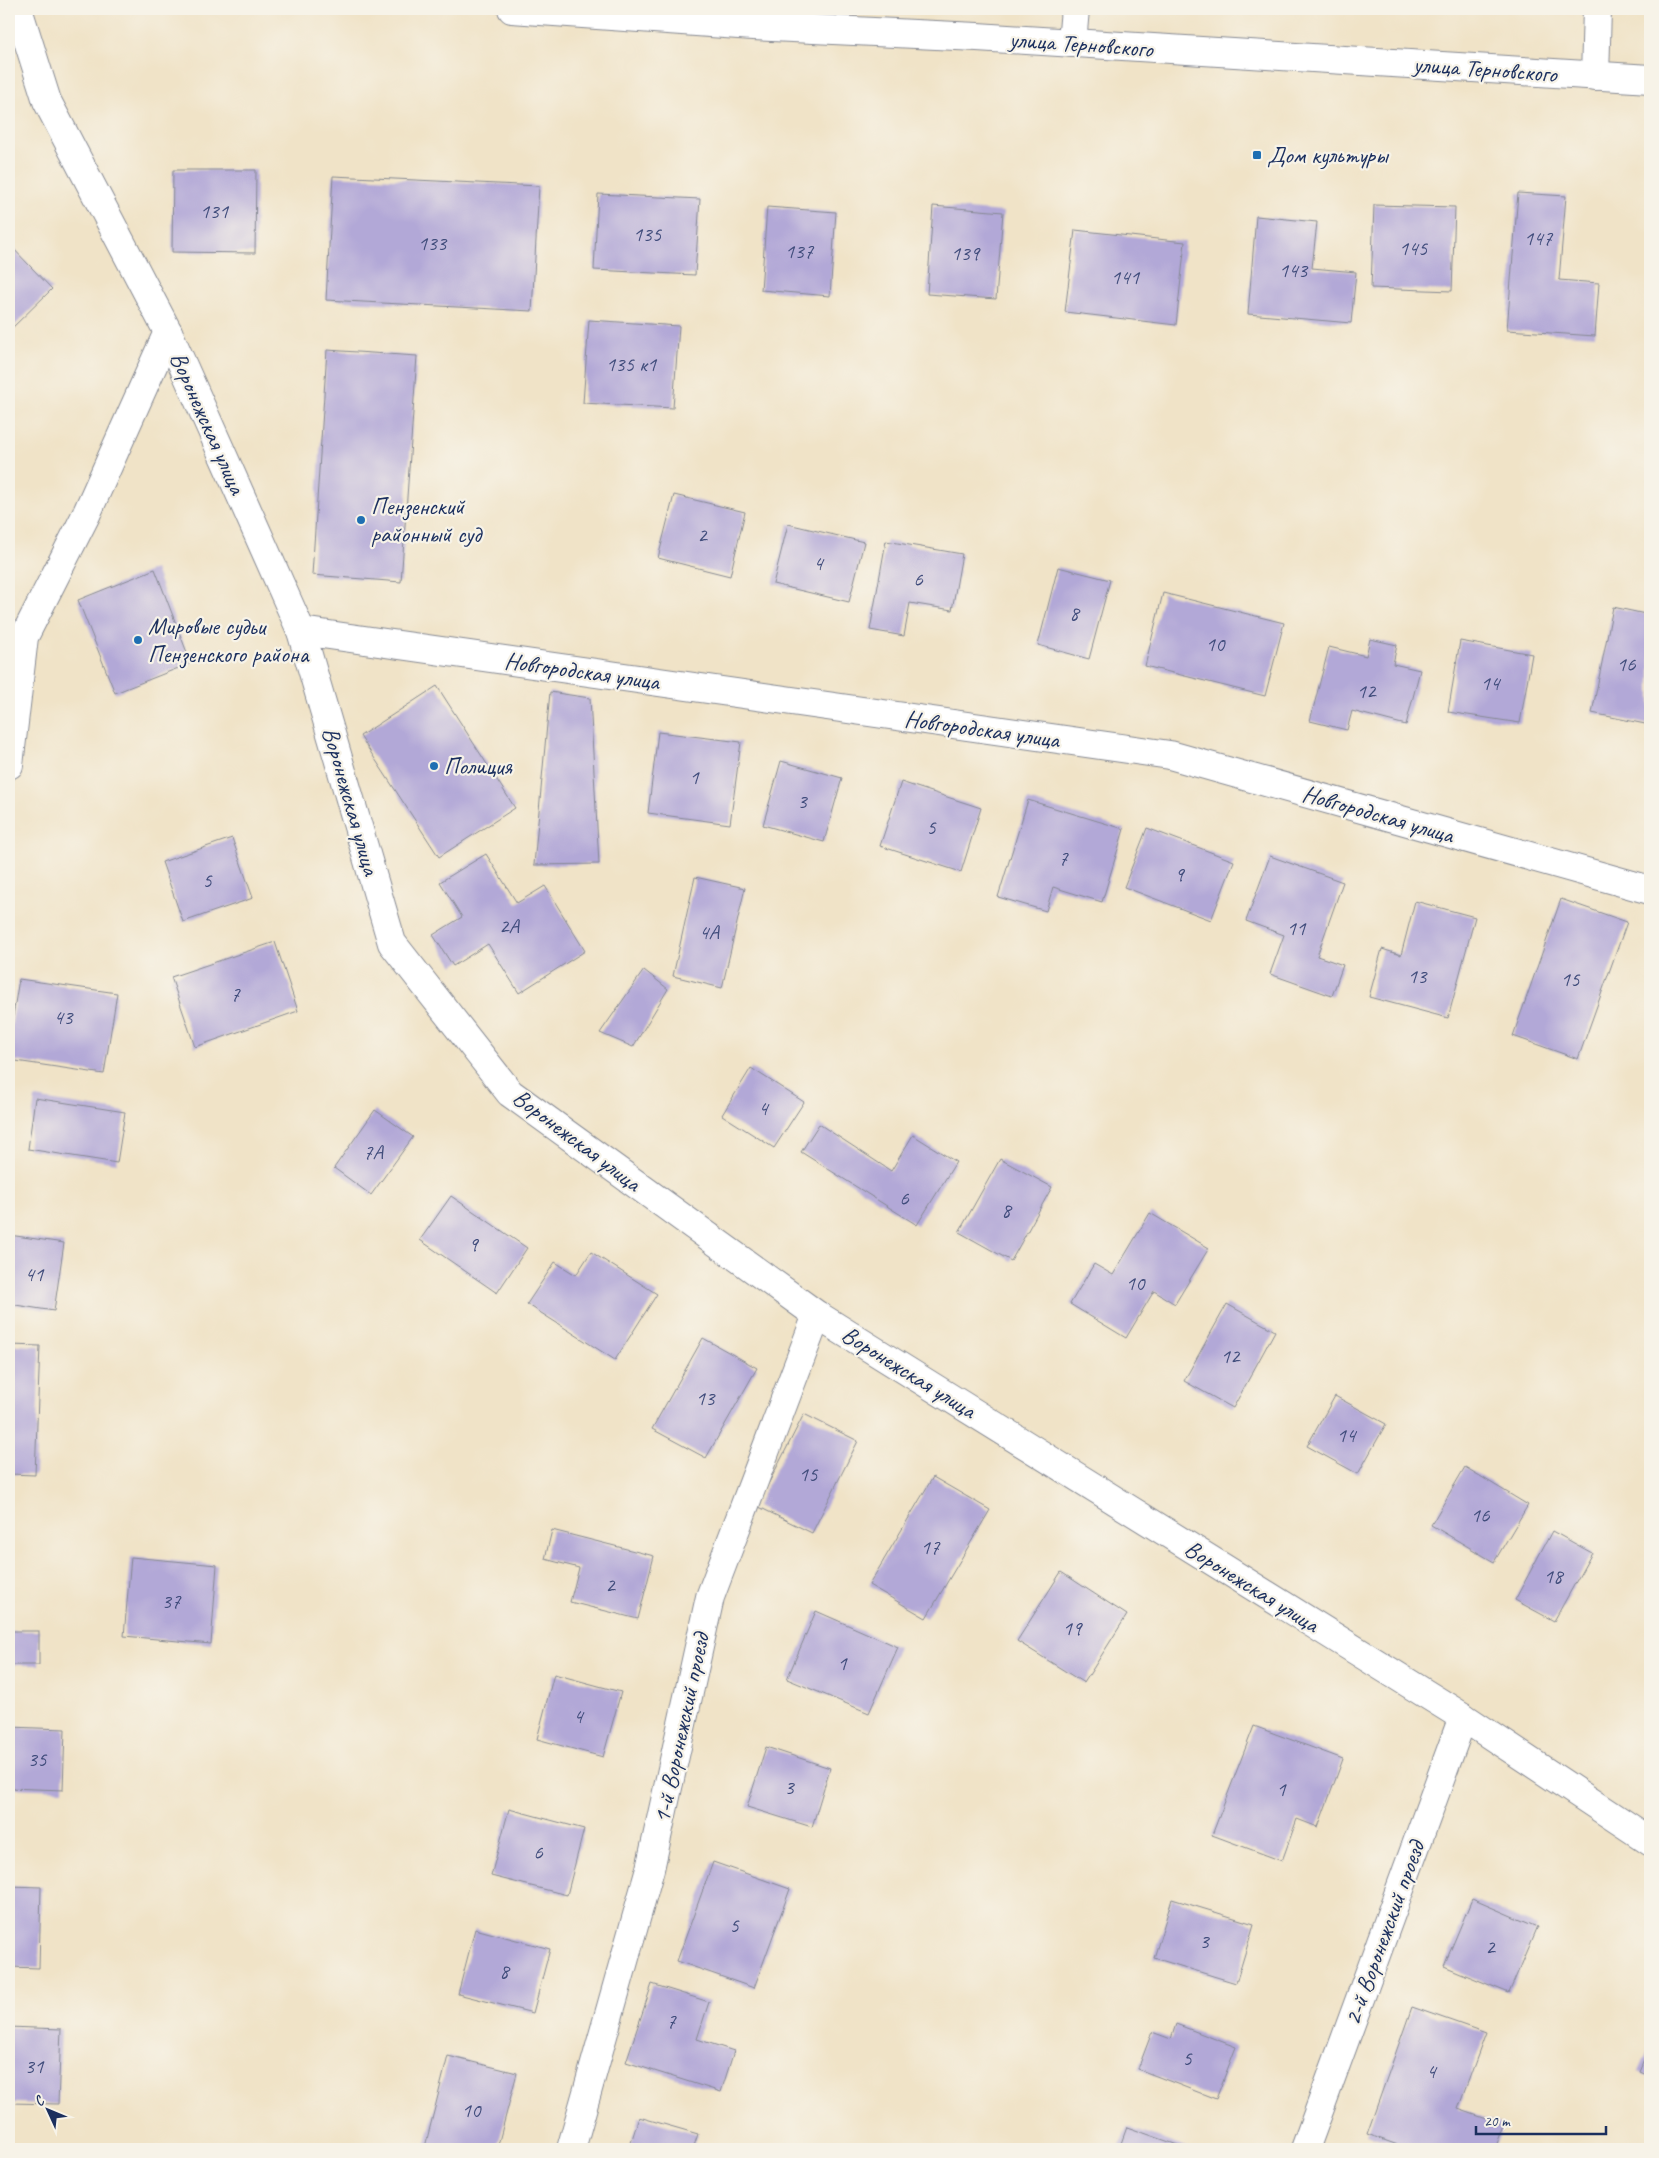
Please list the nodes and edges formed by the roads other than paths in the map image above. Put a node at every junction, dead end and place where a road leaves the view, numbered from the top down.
1 (18, 9) edge
2 (512, 9) edge
3 (1075, 9) edge
4 (1597, 9) edge
5 (1072, 43) junction
6 (1594, 76) junction
7 (1650, 80) edge
8 (168, 332) junction
9 (301, 631) junction
10 (9, 766) edge
11 (1650, 890) edge
12 (817, 1315) junction
13 (1463, 1717) junction
14 (1650, 1841) edge
15 (571, 2149) edge
16 (1305, 2149) edge

1 - 8 street, Воронежская улица
2 - 5 street, улица Терновского
3 - 5 street
4 - 6 street
5 - 6 street, улица Терновского
6 - 7 street, улица Терновского
8 - 9 street, Воронежская улица
8 - 10 street
9 - 11 street, Новгородская улица
9 - 12 street, Воронежская улица
12 - 13 street, Воронежская улица
12 - 15 street, 1-й Воронежский проезд
13 - 14 street, Воронежская улица
13 - 16 street, 2-й Воронежский проезд

